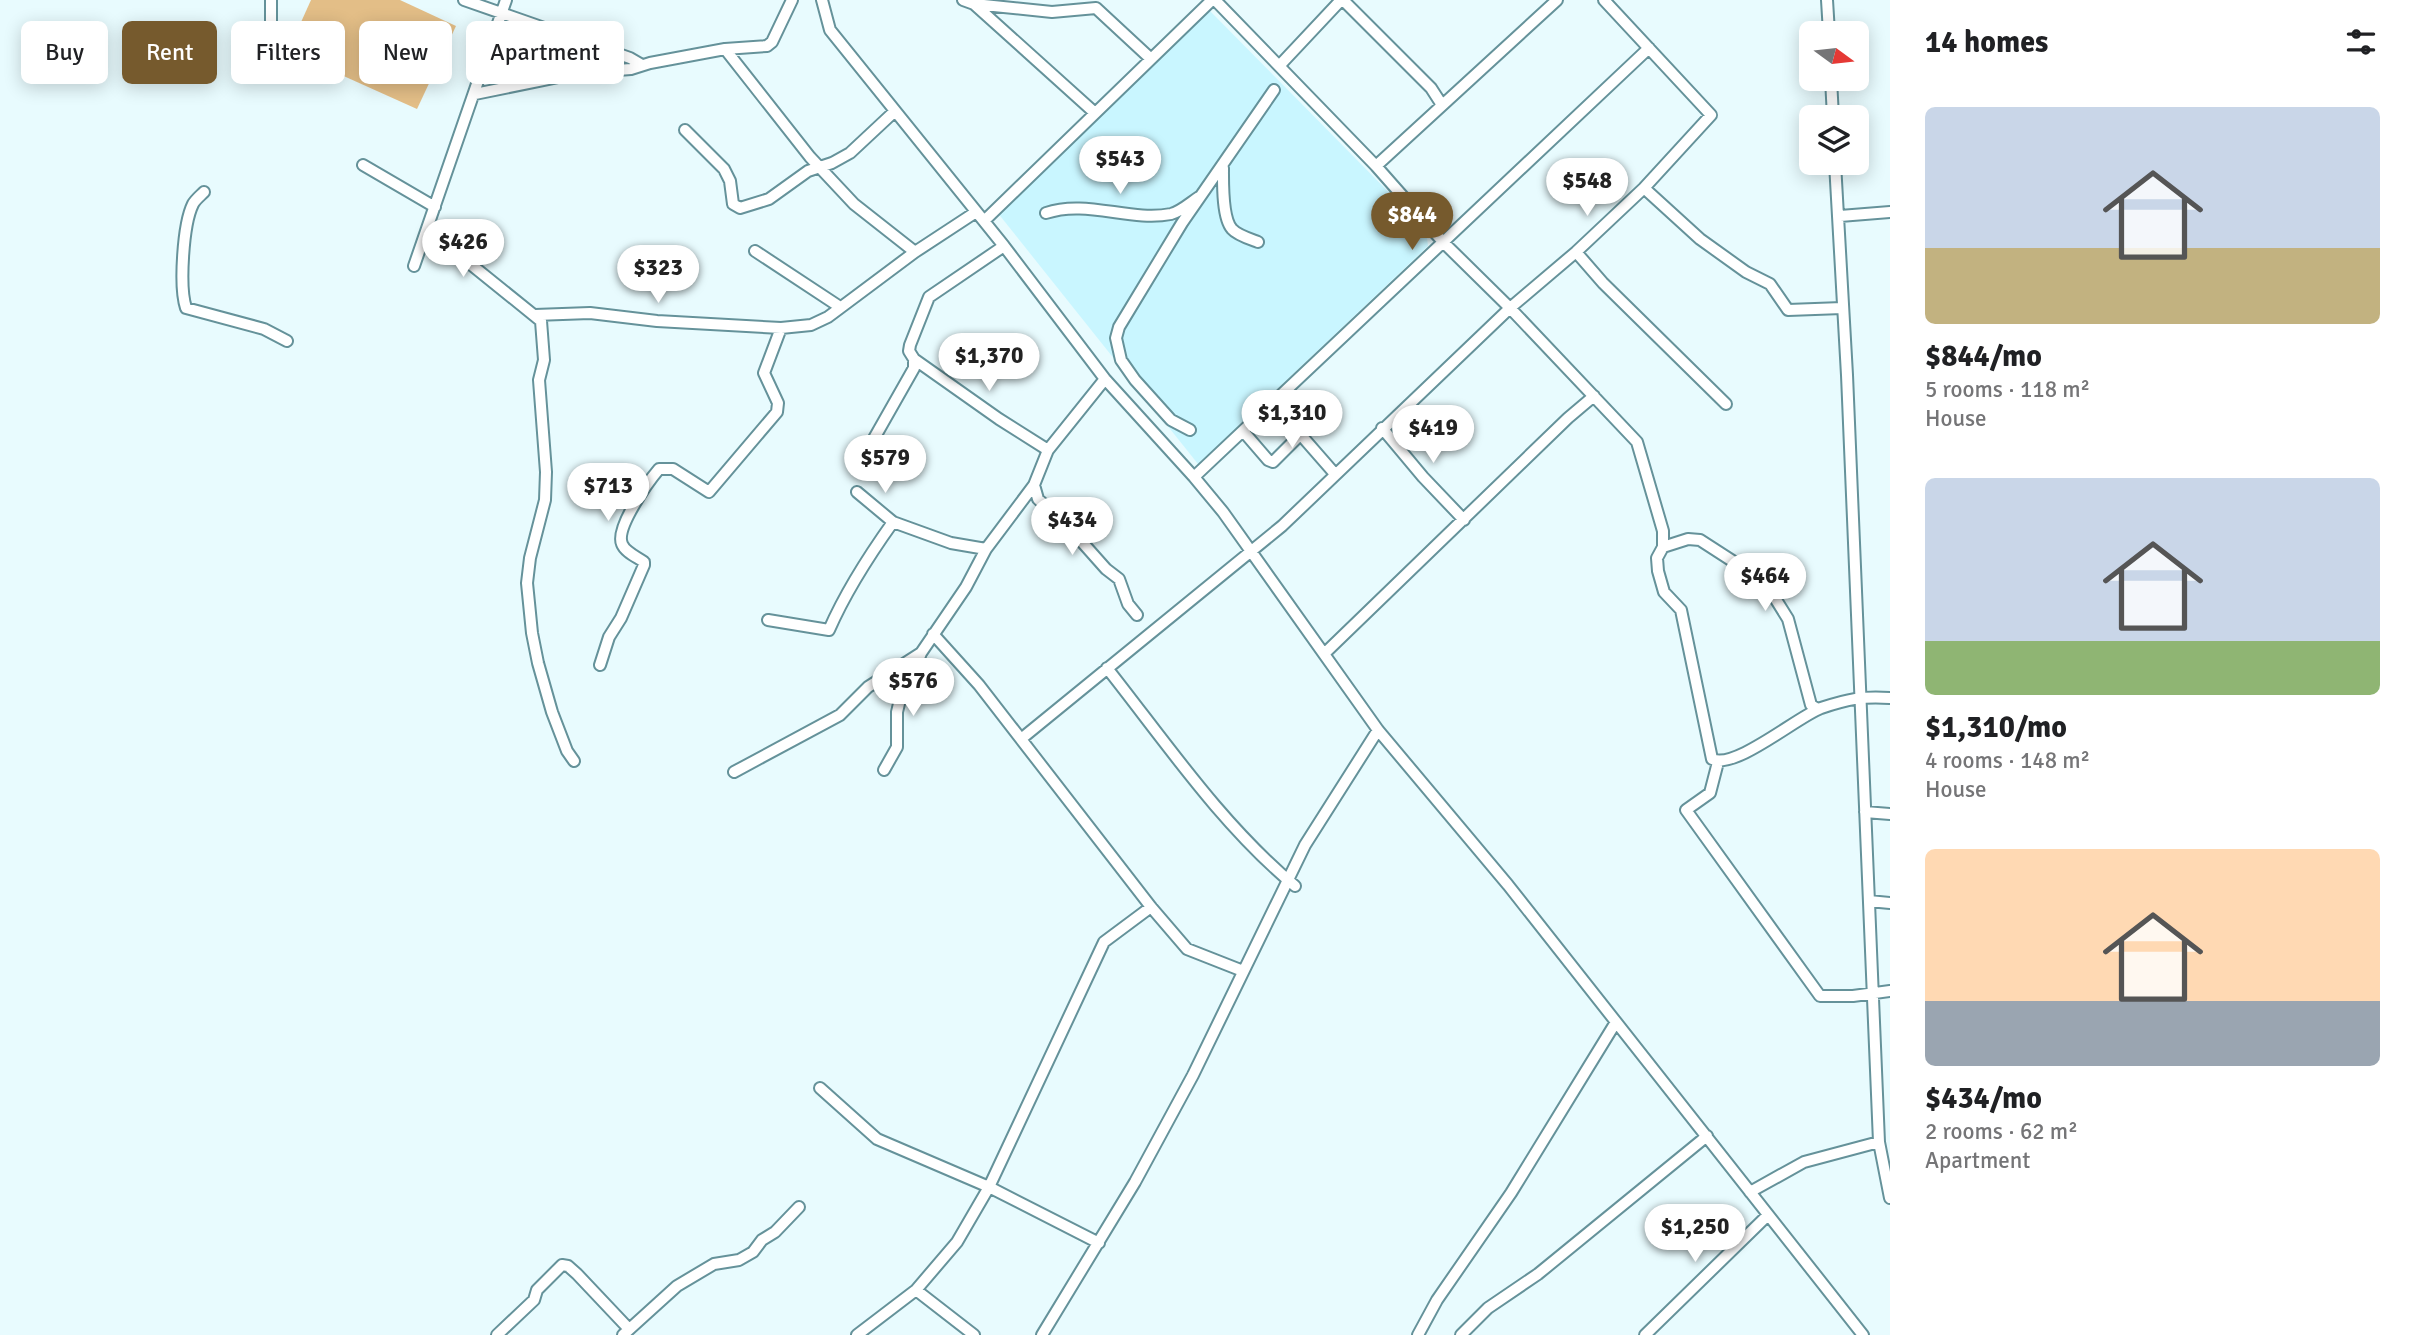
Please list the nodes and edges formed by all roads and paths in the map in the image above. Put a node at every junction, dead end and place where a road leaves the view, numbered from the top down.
1 (271, 0) edge
2 (464, 0) edge
3 (506, 0) edge
4 (793, 0) edge
5 (822, 0) edge
6 (1214, 0) edge
7 (1342, 0) edge
8 (1557, 0) edge
9 (1604, 0) edge
10 (1817, 0) edge
11 (1827, 0) edge
12 (968, 2) edge
13 (1095, 4) edge
14 (501, 14) junction
15 (1829, 17) junction
16 (271, 21) edge
17 (1829, 21) edge
18 (1650, 48) junction
19 (725, 49) junction
20 (1151, 59) junction
21 (642, 65) junction
22 (1280, 65) junction
23 (1274, 90) dead end
24 (475, 94) junction
25 (1442, 105) junction
26 (895, 111) junction
27 (1095, 113) junction
28 (685, 130) dead end
29 (1670, 152) dead end
30 (363, 165) dead end
31 (1223, 165) junction
32 (820, 166) junction
33 (1376, 166) junction
34 (1836, 175) edge
35 (1644, 188) junction
36 (204, 192) dead end
37 (1204, 194) junction
38 (435, 207) junction
39 (1890, 212) edge
40 (1046, 214) dead end
41 (980, 216) junction
42 (1840, 216) junction
43 (427, 229) junction
44 (1258, 242) dead end
45 (1444, 243) junction
46 (1004, 246) junction
47 (755, 251) dead end
48 (1576, 252) junction
49 (915, 253) junction
50 (414, 266) dead end
51 (1522, 301) dead end
52 (841, 307) junction
53 (1510, 308) junction
54 (1842, 308) junction
55 (535, 315) junction
56 (780, 328) junction
57 (287, 341) dead end
58 (914, 359) junction
59 (1105, 379) junction
60 (1594, 396) junction
61 (1273, 403) junction
62 (1726, 404) dead end
63 (1382, 428) junction
64 (1190, 430) dead end
65 (1242, 431) junction
66 (1300, 435) junction
67 (872, 442) dead end
68 (1048, 450) junction
69 (1335, 474) junction
70 (1194, 477) junction
71 (1034, 485) junction
72 (857, 492) dead end
73 (1464, 520) junction
74 (892, 522) junction
75 (1664, 547) junction
76 (986, 549) junction
77 (1251, 551) junction
78 (1137, 615) dead end
79 (768, 620) dead end
80 (933, 634) junction
81 (922, 653) junction
82 (1325, 653) junction
83 (600, 665) dead end
84 (1108, 668) junction
85 (1861, 696) junction
86 (1890, 698) edge
87 (1818, 709) junction
88 (1378, 730) junction
89 (1021, 738) junction
90 (574, 761) dead end
91 (1718, 762) junction
92 (884, 770) dead end
93 (734, 772) dead end
94 (1865, 812) junction
95 (1890, 814) edge
96 (1292, 883) junction
97 (1869, 901) junction
98 (1890, 903) edge
99 (1151, 906) junction
100 (1243, 971) junction
101 (1890, 991) edge
102 (1873, 993) junction
103 (1616, 1022) junction
104 (820, 1088) dead end
105 (1707, 1136) junction
106 (1879, 1142) junction
107 (989, 1187) junction
108 (1750, 1192) junction
109 (1890, 1198) edge
110 (799, 1207) dead end
111 (1768, 1215) junction
112 (1099, 1242) junction
113 (916, 1290) junction
114 (626, 1332) edge
115 (497, 1335) edge
116 (857, 1335) edge
117 (974, 1335) edge
118 (1042, 1335) edge
119 (1418, 1335) edge
120 (1461, 1335) edge
121 (1645, 1335) edge
122 (1863, 1335) edge

1 - 16 street
2 - 14 street
3 - 14 street
4 - 19 street
5 - 26 street
6 - 20 street
6 - 22 street
7 - 22 street
7 - 25 street
8 - 25 street
9 - 18 street
10 - 15 street
11 - 15 street
12 - 13 street
12 - 27 street
13 - 20 street
14 - 21 street
14 - 24 street
15 - 17 street
18 - 35 street
18 - 45 street
19 - 21 street
19 - 32 street
20 - 27 street
21 - 24 street
22 - 33 street
23 - 31 street
24 - 38 street
25 - 33 street
26 - 32 street
26 - 41 street
27 - 41 street
28 - 32 street
29 - 35 street
30 - 38 street
31 - 37 street
31 - 44 street
32 - 49 street
33 - 45 street
34 - 42 street
35 - 48 street
35 - 54 street
36 - 57 street
37 - 40 street
37 - 64 street
38 - 43 street
39 - 42 street
41 - 46 street
41 - 49 street
42 - 54 street
43 - 50 street
43 - 55 street
45 - 53 street
45 - 61 street
46 - 58 street
46 - 59 street
47 - 52 street
48 - 51 street
48 - 53 street
48 - 62 street
49 - 52 street
52 - 56 street
53 - 60 street
53 - 63 street
54 - 85 street
55 - 56 street
55 - 90 street
56 - 83 street
58 - 67 street
58 - 68 street
59 - 68 street
59 - 70 street
60 - 73 street
60 - 75 street
61 - 65 street
61 - 66 street
63 - 69 street
63 - 73 street
65 - 66 street
65 - 70 street
66 - 69 street
68 - 71 street
69 - 77 street
70 - 77 street
71 - 76 street
71 - 78 street
72 - 74 street
73 - 82 street
74 - 76 street
74 - 79 street
75 - 87 street
75 - 91 street
76 - 80 street
77 - 82 street
77 - 84 street
80 - 81 street
80 - 89 street
81 - 92 street
81 - 93 street
82 - 88 street
84 - 89 street
84 - 96 street
85 - 86 street
85 - 87 street
85 - 94 street
87 - 91 street
88 - 96 street
88 - 103 street
89 - 99 street
91 - 102 street
94 - 95 street
94 - 97 street
96 - 100 street
97 - 98 street
97 - 102 street
99 - 100 street
99 - 107 street
100 - 112 street
101 - 102 street
102 - 106 street
103 - 105 street
103 - 119 street
104 - 107 street
105 - 108 street
105 - 120 street
106 - 108 street
106 - 109 street
107 - 112 street
107 - 113 street
108 - 111 street
110 - 114 street
111 - 121 street
111 - 122 street
112 - 118 street
113 - 116 street
113 - 117 street
114 - 115 street

